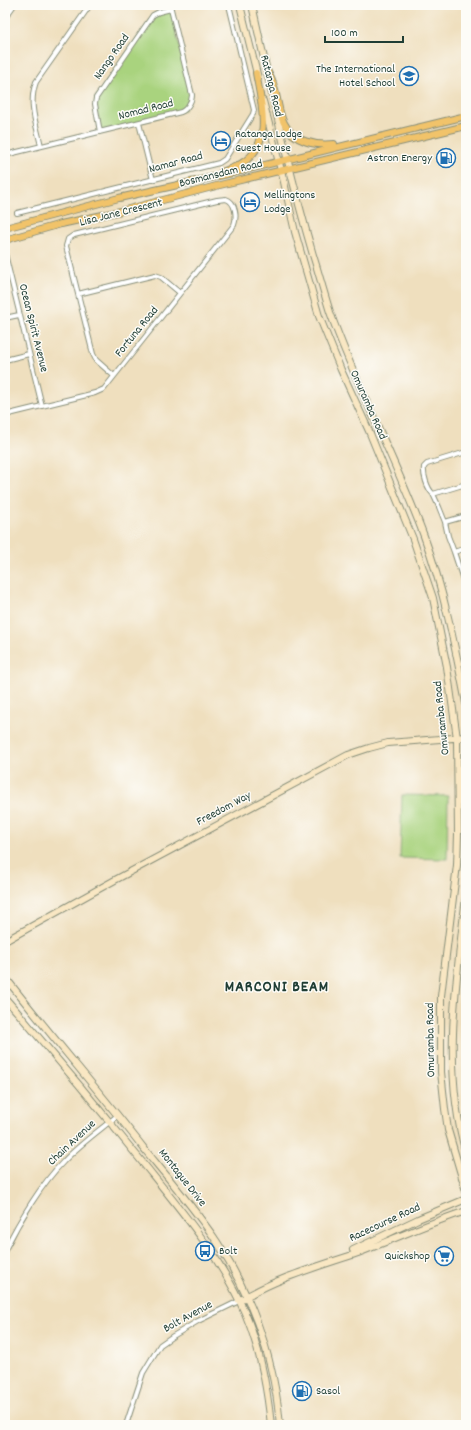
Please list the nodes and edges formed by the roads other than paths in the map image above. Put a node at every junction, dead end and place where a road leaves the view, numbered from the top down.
1 (14, 5) edge
2 (90, 5) edge
3 (229, 5) edge
4 (240, 5) edge
5 (252, 5) edge
6 (171, 7) edge
7 (5, 18) edge
8 (267, 70) junction
9 (256, 73) junction
10 (466, 116) edge
11 (139, 123) junction
12 (466, 126) edge
13 (100, 132) junction
14 (354, 142) junction
15 (41, 146) junction
16 (5, 155) edge
17 (288, 159) junction
18 (278, 161) junction
19 (290, 169) junction
20 (281, 171) junction
21 (206, 178) junction
22 (153, 180) junction
23 (232, 203) joint
24 (17, 213) dead end
25 (5, 228) edge
26 (5, 240) edge
27 (5, 254) edge
28 (180, 293) junction
29 (78, 294) junction
30 (19, 315) junction
31 (5, 318) edge
32 (29, 354) junction
33 (5, 360) edge
34 (114, 376) junction
35 (42, 406) junction
36 (5, 415) edge
37 (466, 452) edge
38 (466, 484) edge
39 (433, 494) junction
40 (466, 516) edge
41 (445, 522) junction
42 (466, 548) edge
43 (454, 552) junction
44 (465, 580) edge
45 (466, 589) edge
46 (466, 703) edge
47 (466, 737) edge
48 (457, 738) junction
49 (466, 897) edge
50 (5, 941) edge
51 (5, 977) edge
52 (5, 998) edge
53 (118, 1115) junction
54 (110, 1122) junction
55 (466, 1153) edge
56 (466, 1191) edge
57 (466, 1199) edge
58 (466, 1212) edge
59 (5, 1250) edge
60 (314, 1267) junction
61 (247, 1296) junction
62 (239, 1301) junction
63 (126, 1425) edge
64 (270, 1425) edge
65 (280, 1425) edge

1 - 7 street
2 - 15 street
3 - 22 street, Namar Road
4 - 9 main road, Ratanga Road
5 - 8 main road, Ratanga Road
6 - 11 street, Nomad Road
6 - 13 street, Nango Road
8 - 14 main road
8 - 17 main road, Ratanga Road
9 - 18 main road, Ratanga Road
9 - 21 main road
10 - 14 main road, Bosmansdam Road
11 - 13 street, Nomad Road
11 - 22 street
12 - 19 main road, Bosmansdam Road
13 - 15 street, Nomad Road
14 - 17 main road, Bosmansdam Road
15 - 16 street, Nomad Road
17 - 18 main road, Bosmansdam Road
17 - 19 main road, Ratanga Road
18 - 20 main road, Ratanga Road
18 - 21 main road, Bosmansdam Road
19 - 20 main road, Bosmansdam Road
19 - 46 main road, Omuramba Road
20 - 26 main road, Bosmansdam Road
20 - 48 main road, Omuramba Road
21 - 25 main road, Bosmansdam Road
22 - 24 street, Namar Road
23 - 28 street, Fortuna Road
23 - 29 street, Lisa Jane Crescent
27 - 30 street, Ocean Spirit Avenue
28 - 29 street
28 - 34 street, Fortuna Road
29 - 34 street, Lisa Jane Crescent
30 - 31 street
30 - 32 street, Ocean Spirit Avenue
32 - 33 street
32 - 35 street, Ocean Spirit Avenue
34 - 35 street, Fortuna Road
35 - 36 street, Fortuna Road
37 - 39 street
38 - 39 street
39 - 41 street
40 - 41 street
41 - 43 street
42 - 43 street
43 - 44 street
44 - 45 street
47 - 48 main road, Freedom Way
48 - 50 main road, Freedom Way
48 - 56 main road, Omuramba Road
49 - 55 main road, Omuramba Road
51 - 53 main road, Montague Drive
52 - 54 main road, Montague Drive
53 - 54 street, Chain Avenue
53 - 61 main road, Montague Drive
54 - 59 street, Chain Avenue
54 - 62 main road, Montague Drive
57 - 60 main road, Racecourse Road
58 - 60 main road, Racecourse Road
60 - 61 main road, Racecourse Road
61 - 62 main road, Racecourse Road
61 - 65 main road, Montague Drive
62 - 63 street, Bolt Avenue
62 - 64 main road, Montague Drive

